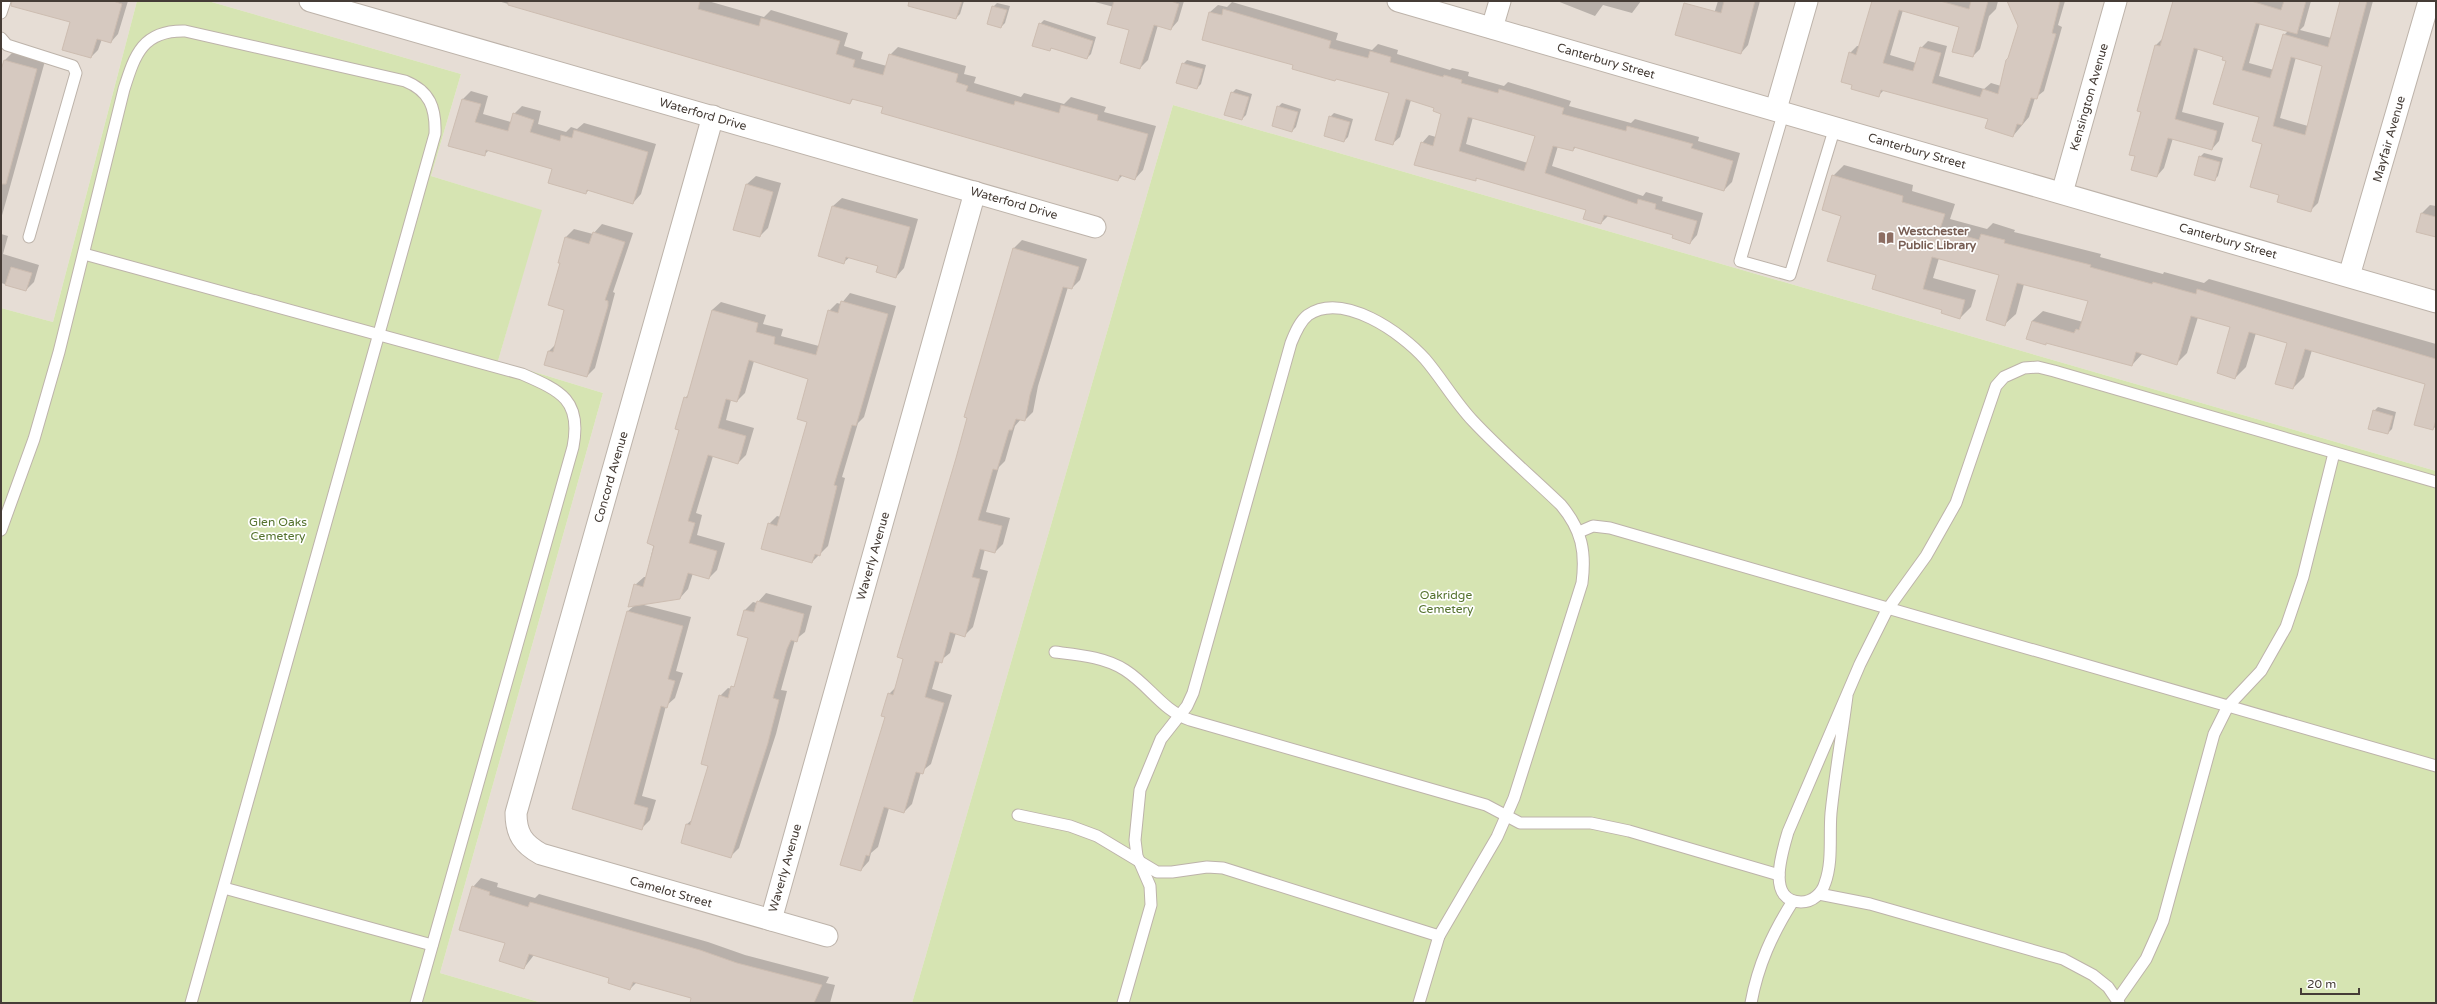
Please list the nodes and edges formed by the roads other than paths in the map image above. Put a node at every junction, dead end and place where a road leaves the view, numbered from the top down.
1 (5, 1) edge
2 (310, 1) edge
3 (1398, 1) edge
4 (1500, 1) edge
5 (1807, 1) edge
6 (2116, 1) edge
7 (2429, 1) edge
8 (1, 13) edge
9 (1492, 28) junction
10 (1, 38) edge
11 (1780, 110) junction
12 (713, 116) junction
13 (1835, 127) junction
14 (975, 192) junction
15 (2062, 192) junction
16 (1095, 226) dead end
17 (29, 237) dead end
18 (84, 254) junction
19 (2349, 276) junction
20 (2436, 302) edge
21 (378, 335) junction
22 (2334, 453) junction
23 (2436, 482) edge
24 (1, 530) edge
25 (1580, 532) junction
26 (1887, 610) junction
27 (1055, 652) dead end
28 (1847, 696) junction
29 (2228, 706) junction
30 (1179, 716) junction
31 (2436, 766) edge
32 (1018, 815) dead end
33 (1506, 816) junction
34 (521, 838) joint
35 (1140, 862) junction
36 (1779, 875) junction
37 (224, 888) junction
38 (1819, 894) junction
39 (1793, 901) junction
40 (771, 920) junction
41 (827, 936) dead end
42 (1439, 936) junction
43 (432, 945) junction
44 (2119, 1001) edge
45 (191, 1003) edge
46 (416, 1003) edge
47 (1123, 1003) edge
48 (1419, 1003) edge
49 (1751, 1003) edge

1 - 8 lane
2 - 12 street, Waterford Drive
3 - 9 street, Canterbury Street
4 - 9 street
5 - 11 street
6 - 15 street, Kensington Avenue
7 - 19 street, Mayfair Avenue
9 - 11 street, Canterbury Street
10 - 17 lane
11 - 13 street, Canterbury Street
11 - 13 lane
12 - 14 street, Waterford Drive
12 - 34 street, Concord Avenue
13 - 15 street, Canterbury Street
14 - 16 street, Waterford Drive
14 - 40 street, Waverly Avenue
15 - 19 street, Canterbury Street
18 - 21 lane
18 - 21 lane
18 - 24 lane
19 - 20 street, Canterbury Street
21 - 37 lane
21 - 43 lane
22 - 23 lane
22 - 26 lane
22 - 29 lane
25 - 26 lane
25 - 30 lane
25 - 33 lane
26 - 28 lane
26 - 29 lane
27 - 30 lane
28 - 36 lane
28 - 38 lane
29 - 31 lane
29 - 44 lane
30 - 33 lane
30 - 35 lane
32 - 35 lane
33 - 36 lane
33 - 42 lane
34 - 40 street, Camelot Street
35 - 42 lane
35 - 47 lane
36 - 39 lane
37 - 43 lane
37 - 45 lane
38 - 39 lane
38 - 44 lane
39 - 49 lane
40 - 41 street, Camelot Street
42 - 48 lane
43 - 46 lane

